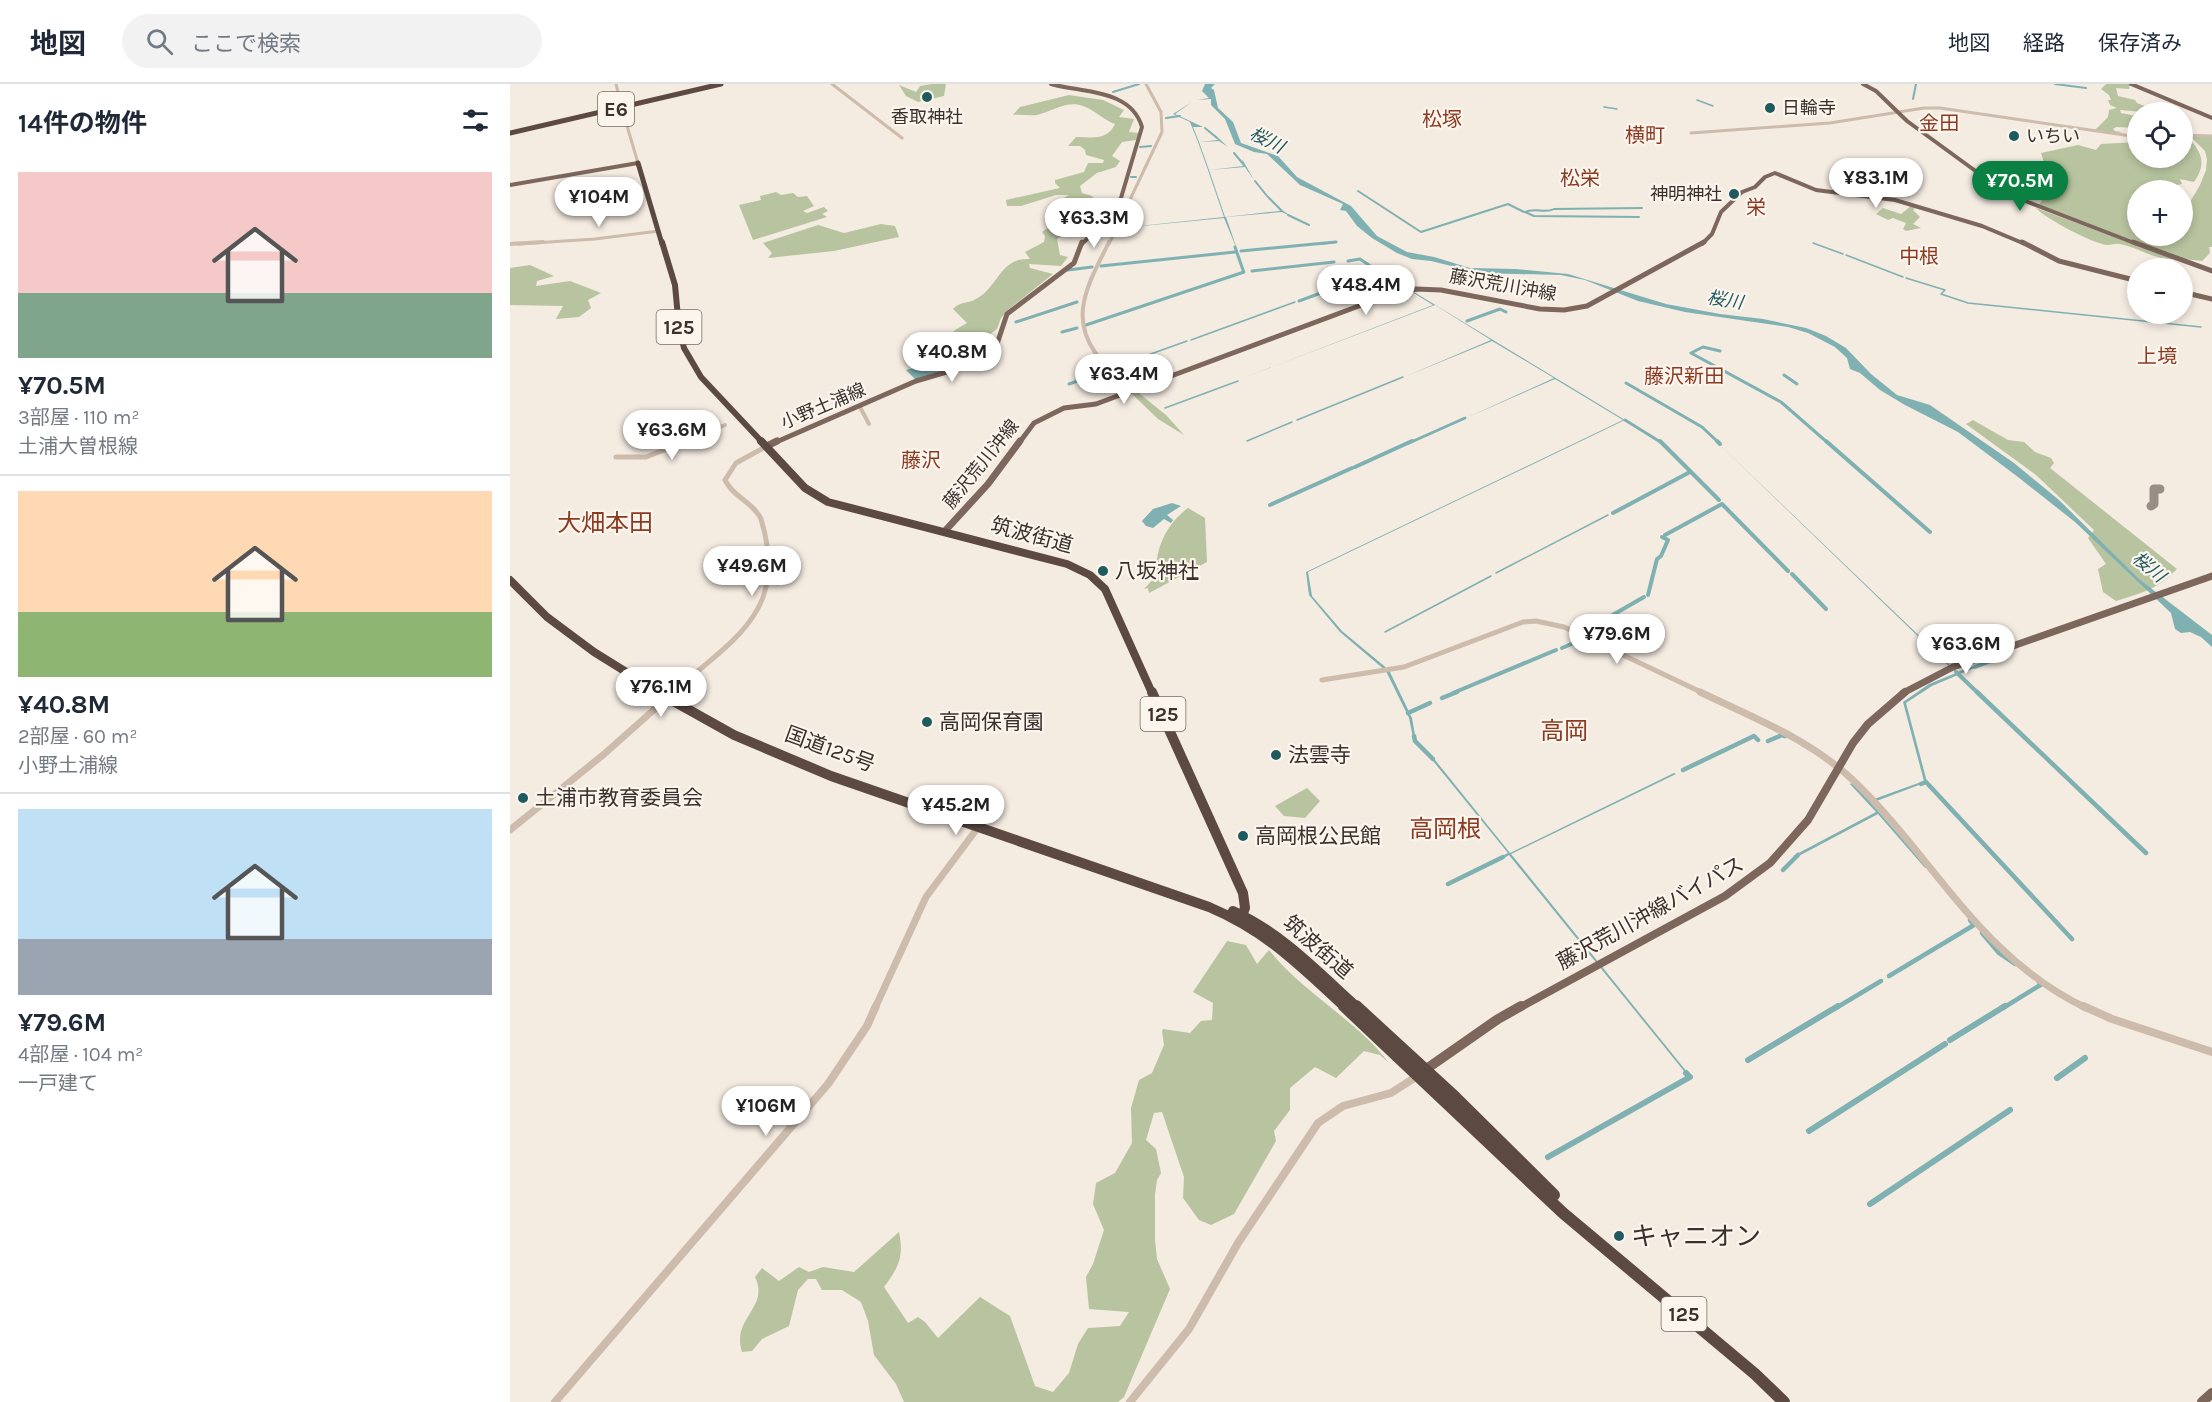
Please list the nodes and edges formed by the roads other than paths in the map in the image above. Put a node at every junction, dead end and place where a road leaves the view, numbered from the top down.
1 (615, 84) edge
2 (714, 84) edge
3 (721, 84) edge
4 (832, 84) edge
5 (1051, 84) edge
6 (1146, 84) edge
7 (1863, 84) edge
8 (2133, 84) edge
9 (1897, 112) junction
10 (2212, 117) edge
11 (510, 132) edge
12 (1691, 133) dead end
13 (2193, 135) edge
14 (2127, 136) edge
15 (2212, 136) edge
16 (902, 138) dead end
17 (638, 163) junction
18 (510, 185) edge
19 (659, 231) junction
20 (510, 244) edge
21 (2212, 271) edge
22 (2127, 278) edge
23 (2193, 294) edge
24 (2212, 299) edge
25 (1134, 388) junction
26 (860, 407) junction
27 (869, 424) dead end
28 (725, 425) dead end
29 (766, 446) junction
30 (616, 457) dead end
31 (944, 532) junction
32 (510, 572) edge
33 (2212, 576) edge
34 (510, 580) edge
35 (1322, 680) dead end
36 (669, 696) junction
37 (1840, 767) junction
38 (980, 825) junction
39 (510, 830) edge
40 (1241, 917) junction
41 (2212, 1052) edge
42 (1422, 1072) junction
43 (2212, 1393) edge
44 (555, 1402) edge
45 (1130, 1402) edge
46 (1784, 1402) edge
47 (2202, 1402) edge

1 - 17 street, 筑波街道
2 - 11 highway, E6
3 - 11 highway, E6
4 - 16 street
5 - 26 main road, 小野土浦線
6 - 25 street
7 - 9 main road
8 - 10 main road
9 - 12 street
9 - 14 street
9 - 21 main road
13 - 15 street
17 - 18 main road
17 - 19 highway, 筑波街道 / 125
19 - 20 street
19 - 29 highway, 筑波街道 / 125
22 - 25 main road, 藤沢荒川沖線
23 - 24 main road
25 - 31 main road, 藤沢荒川沖線
26 - 27 street
26 - 29 main road, 小野土浦線
28 - 30 street
29 - 31 highway, 筑波街道 / 125
29 - 36 street
31 - 40 highway, 筑波街道 / 125
32 - 36 highway, 国道125号 / 125
33 - 37 main road, 藤沢荒川沖線バイパス
34 - 36 highway, 国道125号 / 125
35 - 37 street
36 - 38 highway, 国道125号 / 125
36 - 39 street
37 - 41 street
37 - 42 main road, 藤沢荒川沖線バイパス
38 - 40 highway, 国道125号 / 125
38 - 44 street
40 - 42 highway, 筑波街道 / 125
42 - 45 street
42 - 46 highway, 筑波街道 / 125
43 - 47 main road

